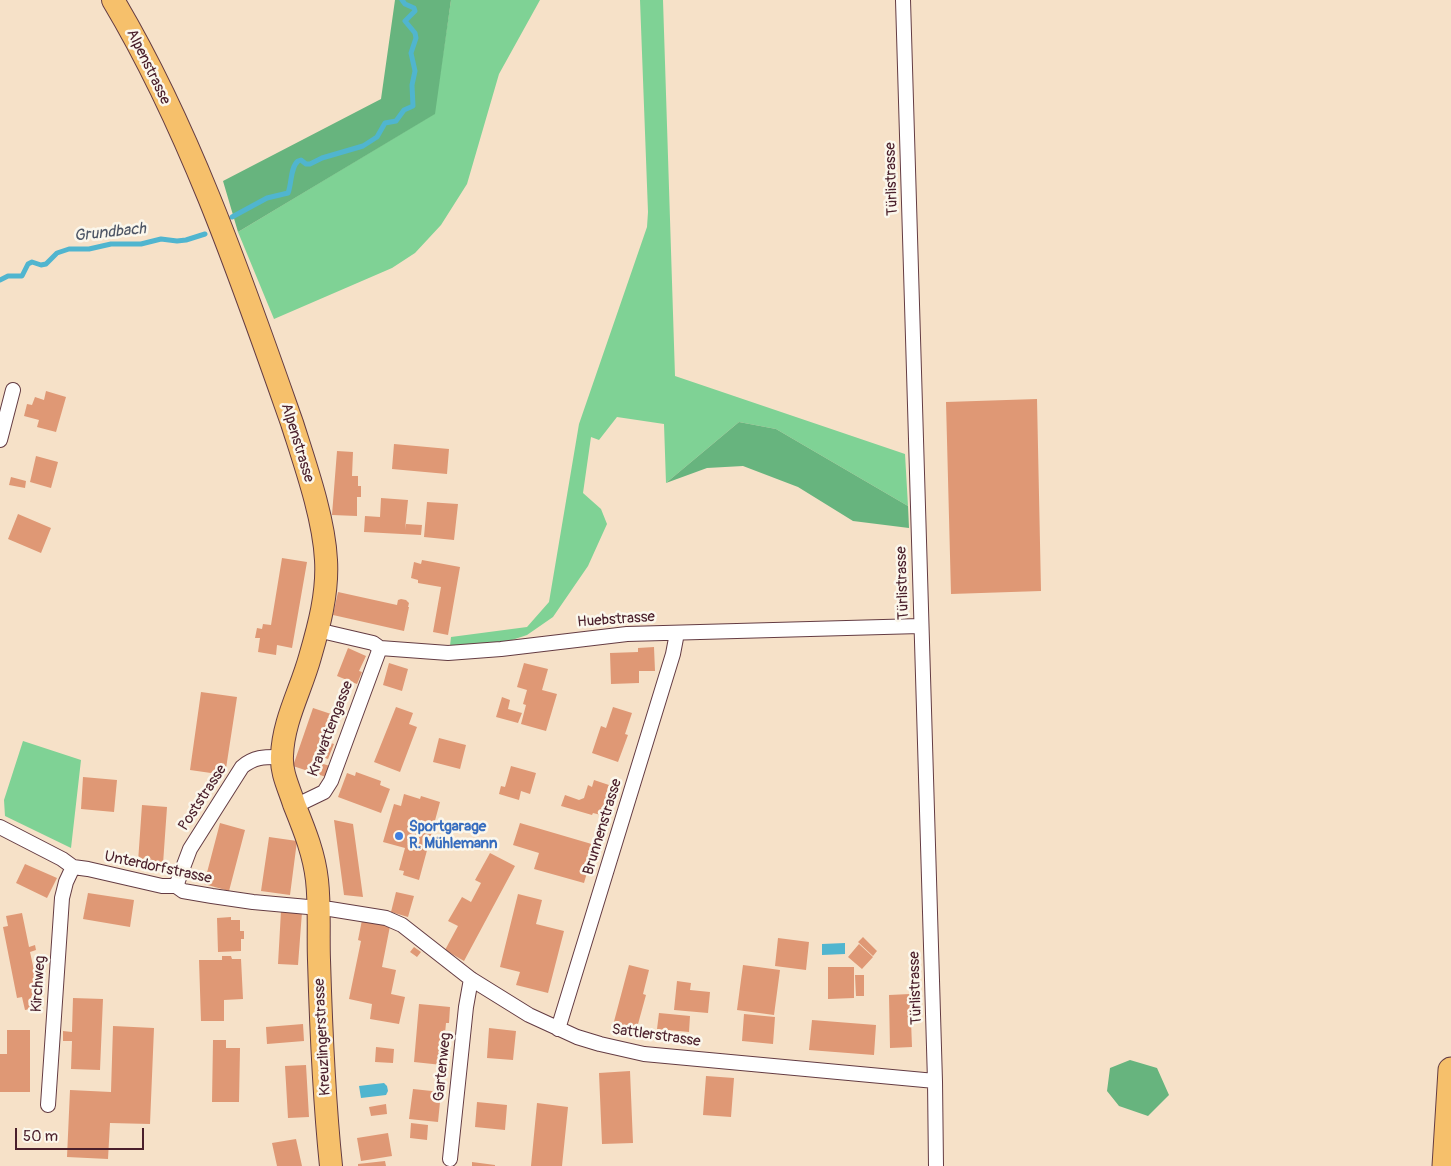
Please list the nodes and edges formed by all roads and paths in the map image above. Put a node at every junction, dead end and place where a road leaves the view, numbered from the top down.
1 (113, 0) edge
2 (903, 0) edge
3 (13, 390) dead end
4 (0, 440) edge
5 (920, 626) junction
6 (317, 630) junction
7 (677, 633) junction
8 (380, 648) junction
9 (282, 757) junction
10 (295, 806) junction
11 (0, 827) edge
12 (73, 867) junction
13 (176, 886) junction
14 (319, 908) junction
15 (471, 979) junction
16 (558, 1029) junction
17 (1451, 1070) edge
18 (935, 1081) junction
19 (48, 1105) dead end
20 (450, 1159) dead end
21 (331, 1166) edge
22 (936, 1166) edge
23 (1445, 1166) edge

1 - 6 main road, Alpenstrasse
2 - 5 street, Türlistrasse
3 - 4 street
5 - 7 street, Huebstrasse
5 - 18 street, Türlistrasse
6 - 8 street, Huebstrasse
6 - 9 main road, Alpenstrasse
7 - 8 street, Huebstrasse
7 - 16 street, Brunnenstrasse
8 - 10 street, Krawattengasse
9 - 10 main road, Alpenstrasse
9 - 13 street, Poststrasse
10 - 14 main road, Alpenstrasse
11 - 12 street, Unterdorfstrasse
12 - 13 street, Unterdorfstrasse
12 - 19 street, Kirchweg
13 - 14 street, Unterdorfstrasse
14 - 15 street, Sattlerstrasse
14 - 21 main road, Kreuzlingerstrasse
15 - 16 street, Sattlerstrasse
15 - 20 street, Gartenweg
16 - 18 street, Sattlerstrasse
17 - 23 highway
18 - 22 street, Türlistrasse

